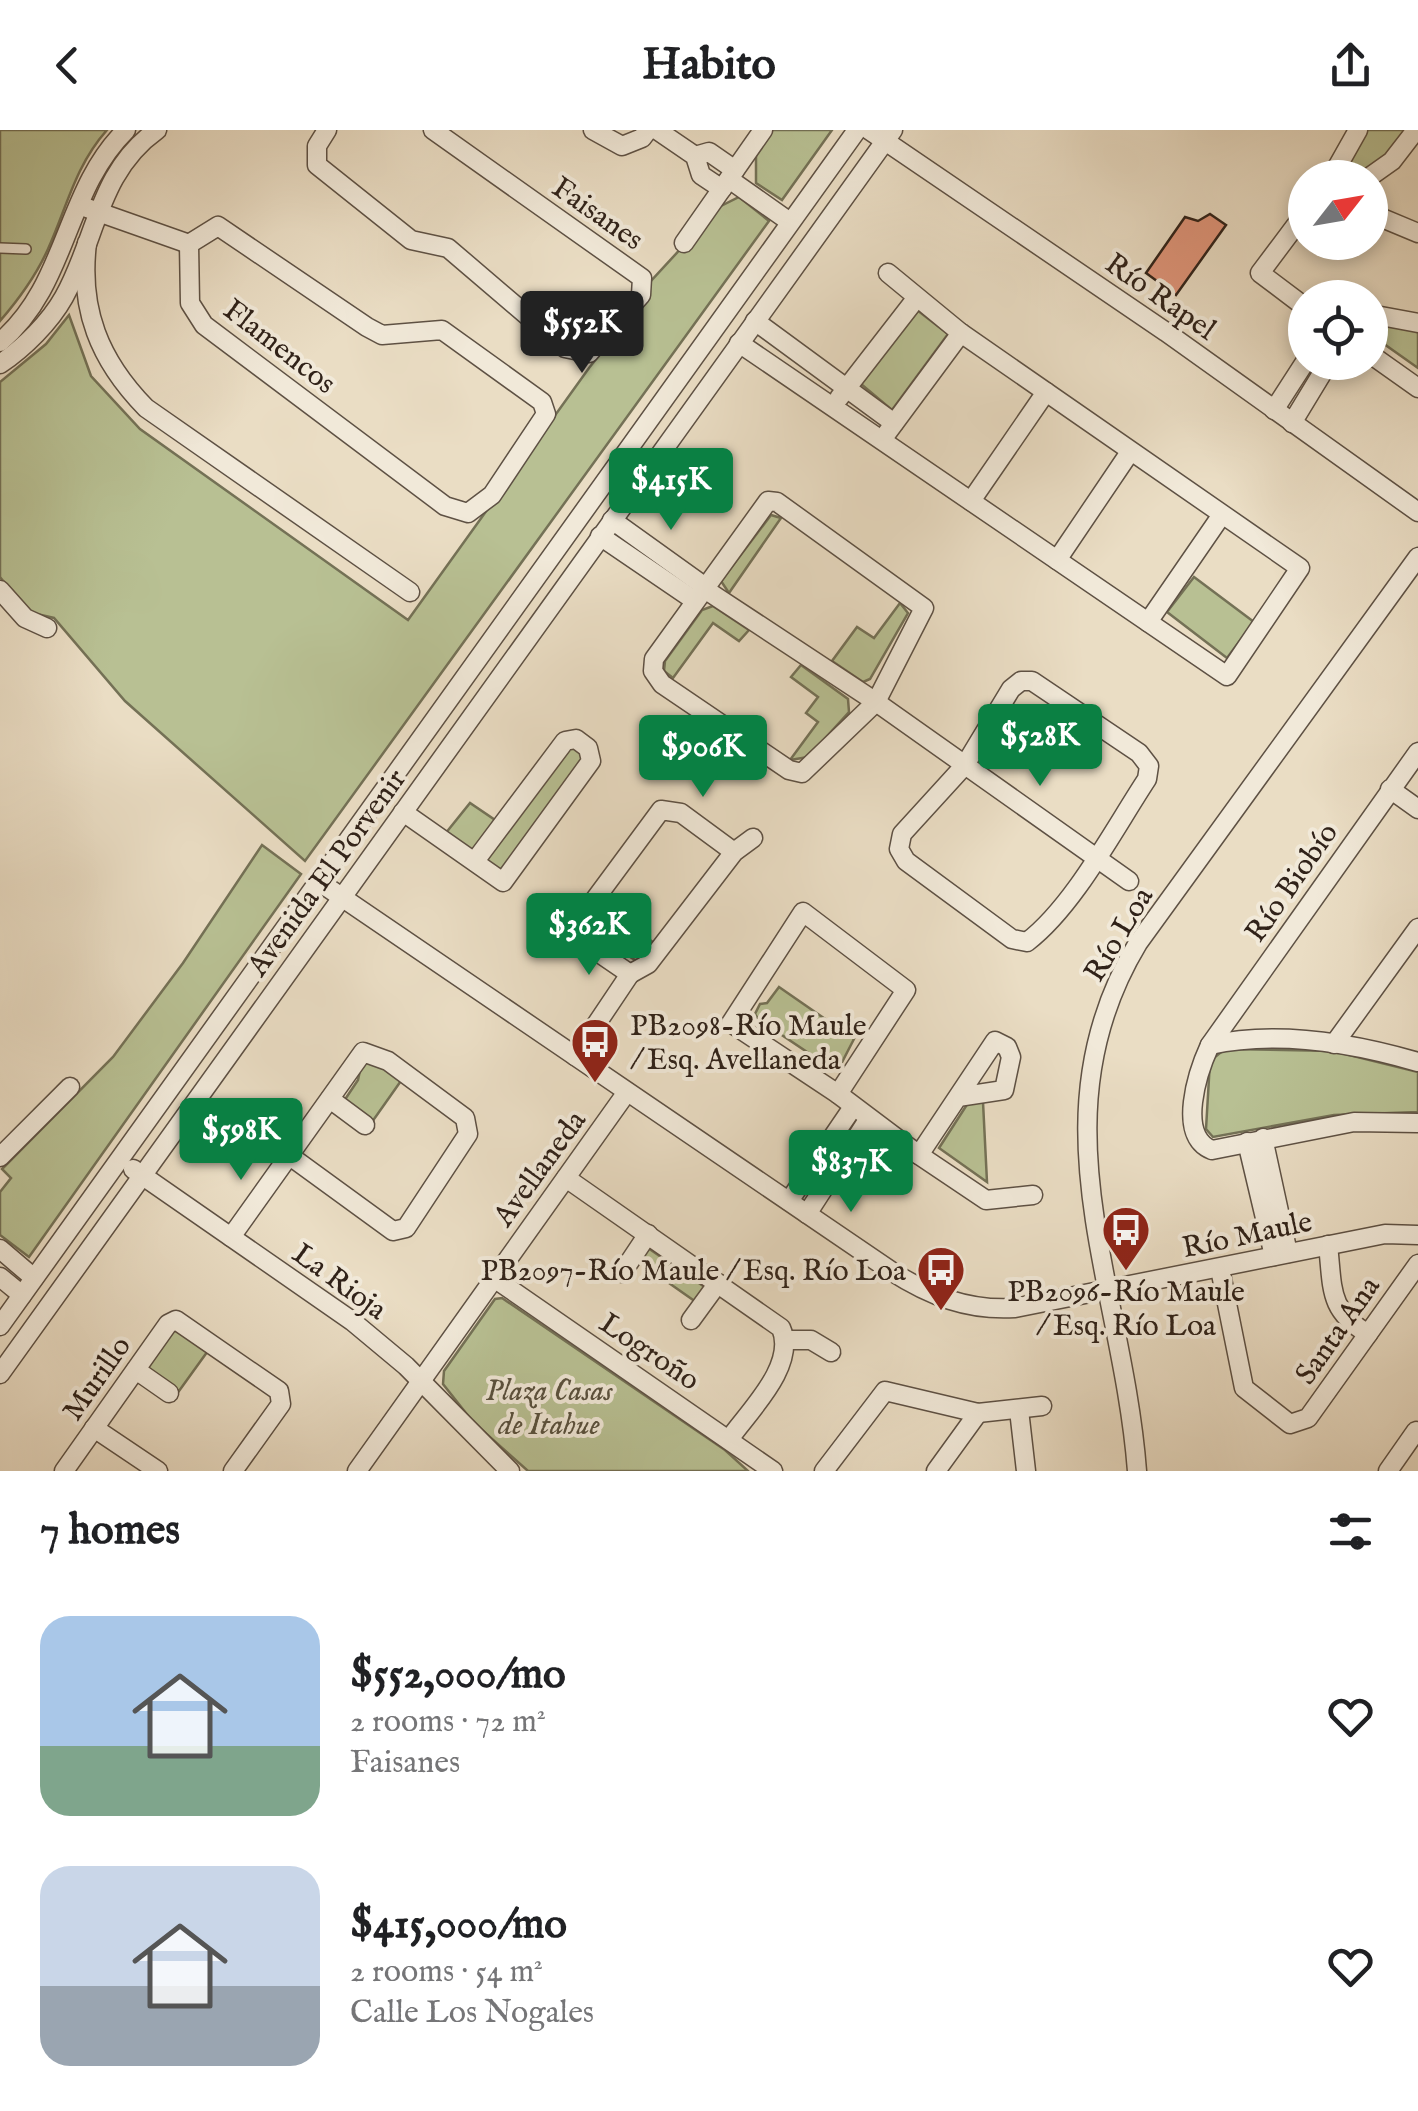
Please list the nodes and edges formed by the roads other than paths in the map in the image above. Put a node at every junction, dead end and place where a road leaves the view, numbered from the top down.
1 (126, 130) edge
2 (158, 130) edge
3 (328, 130) edge
4 (433, 130) edge
5 (593, 130) edge
6 (648, 130) edge
7 (657, 130) edge
8 (763, 130) edge
9 (857, 130) edge
10 (1358, 130) edge
11 (883, 133) edge
12 (1415, 138) edge
13 (1341, 160) edge
14 (1388, 161) edge
15 (729, 180) junction
16 (77, 205) junction
17 (96, 211) junction
18 (1388, 220) edge
19 (790, 222) junction
20 (1418, 233) edge
21 (1288, 236) edge
22 (86, 242) junction
23 (684, 243) dead end
24 (189, 244) junction
25 (0, 248) edge
26 (26, 248) dead end
27 (888, 273) dead end
28 (66, 292) junction
29 (1288, 294) edge
30 (86, 298) junction
31 (915, 300) junction
32 (1388, 317) edge
33 (755, 321) junction
34 (1418, 323) edge
35 (961, 333) junction
36 (0, 342) edge
37 (739, 342) junction
38 (0, 364) edge
39 (1388, 367) edge
40 (1293, 380) edge
41 (1318, 380) edge
42 (673, 386) junction
43 (847, 388) junction
44 (1418, 388) edge
45 (1046, 392) junction
46 (696, 402) junction
47 (833, 406) junction
48 (1274, 410) junction
49 (894, 423) junction
50 (1292, 423) junction
51 (881, 440) junction
52 (1130, 452) junction
53 (971, 501) junction
54 (1418, 512) edge
55 (1221, 516) junction
56 (606, 528) junction
57 (1418, 556) edge
58 (1057, 560) junction
59 (0, 590) edge
60 (410, 592) dead end
61 (700, 592) junction
62 (1148, 622) junction
63 (46, 628) dead end
64 (876, 702) junction
65 (1418, 752) edge
66 (965, 765) junction
67 (1390, 790) junction
68 (1418, 809) edge
69 (403, 812) junction
70 (753, 838) dead end
71 (734, 852) junction
72 (1096, 856) junction
73 (475, 862) junction
74 (1129, 881) dead end
75 (318, 882) junction
76 (342, 897) junction
77 (545, 922) dead end
78 (1418, 928) edge
79 (570, 933) junction
80 (630, 974) junction
81 (1210, 1044) junction
82 (1334, 1044) junction
83 (575, 1056) junction
84 (1418, 1062) edge
85 (70, 1088) dead end
86 (628, 1092) junction
87 (838, 1094) junction
88 (958, 1097) dead end
89 (330, 1099) junction
90 (853, 1107) junction
91 (868, 1120) junction
92 (1418, 1123) edge
93 (366, 1125) dead end
94 (1255, 1140) junction
95 (2, 1150) edge
96 (919, 1155) junction
97 (290, 1156) junction
98 (119, 1160) junction
99 (142, 1176) junction
100 (566, 1178) junction
101 (1033, 1195) dead end
102 (789, 1201) junction
103 (807, 1214) junction
104 (648, 1234) junction
105 (1418, 1235) edge
106 (231, 1237) junction
107 (1328, 1246) junction
108 (0, 1250) edge
109 (1281, 1255) junction
110 (1418, 1264) edge
111 (1220, 1269) junction
112 (622, 1272) dead end
113 (0, 1278) edge
114 (34, 1278) junction
115 (494, 1278) junction
116 (718, 1282) junction
117 (1110, 1291) junction
118 (22, 1295) junction
119 (691, 1320) dead end
120 (0, 1326) edge
121 (1368, 1334) junction
122 (785, 1340) junction
123 (831, 1352) dead end
124 (136, 1370) junction
125 (0, 1374) edge
126 (421, 1381) junction
127 (169, 1393) dead end
128 (1042, 1406) dead end
129 (1019, 1410) junction
130 (978, 1412) junction
131 (94, 1428) junction
132 (1416, 1430) edge
133 (730, 1438) junction
134 (771, 1470) edge
135 (64, 1471) edge
136 (158, 1471) edge
137 (233, 1471) edge
138 (357, 1471) edge
139 (510, 1471) edge
140 (824, 1471) edge
141 (936, 1471) edge
142 (1026, 1471) edge
143 (1136, 1471) edge
144 (1388, 1471) edge

1 - 16 street
2 - 17 street
3 - 4 street, Faisanes
5 - 6 street
7 - 15 street
8 - 15 street
9 - 19 street, Avenida El Porvenir
10 - 13 street
11 - 33 street, Avenida El Porvenir
11 - 48 street, Río Rapel
12 - 14 street
15 - 19 street
15 - 23 street
16 - 17 street
16 - 36 street
17 - 22 street
17 - 24 street
18 - 20 street
19 - 42 street, Avenida El Porvenir
21 - 29 street
22 - 28 street
22 - 30 street
24 - 24 street, Flamencos
25 - 26 lane
27 - 31 street
28 - 30 street
28 - 38 street
30 - 60 street
31 - 35 street
31 - 43 street
32 - 34 street
33 - 37 street, Avenida El Porvenir
33 - 43 street
35 - 45 street
35 - 49 street
37 - 46 street, Avenida El Porvenir
37 - 47 street
39 - 44 street
40 - 48 street
41 - 50 street
42 - 46 street
42 - 75 street, Avenida El Porvenir
43 - 47 street
43 - 49 street
45 - 52 street
45 - 53 street
46 - 56 street, Avenida El Porvenir
47 - 51 street
48 - 50 street, Río Rapel
49 - 51 street
50 - 54 street, Río Rapel
51 - 53 street
52 - 55 street
52 - 58 street
53 - 58 street
55 - 62 street
55 - 62 street
56 - 61 street
56 - 69 street, Avenida El Porvenir
57 - 117 street, Río Loa
58 - 62 street
59 - 63 street
61 - 64 street
61 - 64 street
61 - 64 street
64 - 66 street
65 - 67 street, Río Biobío
66 - 72 street
66 - 72 street
66 - 72 street
67 - 68 street
67 - 81 street, Río Biobío
69 - 73 street
69 - 76 street, Avenida El Porvenir
70 - 71 street
71 - 79 street
71 - 80 street
72 - 74 street
73 - 73 street
75 - 76 street, Río Maule
75 - 98 street, Avenida El Porvenir
76 - 83 street, Río Maule
76 - 99 street, Avenida El Porvenir
77 - 79 street
78 - 82 street
79 - 80 street
80 - 83 street
81 - 82 street
81 - 94 street, Río Biobío
82 - 84 street
83 - 86 street, Río Maule
85 - 95 street
86 - 100 street, Avellaneda
86 - 102 street, Río Maule
87 - 87 street
87 - 90 street
88 - 96 street
89 - 93 street
89 - 97 street
89 - 97 street
90 - 91 street
90 - 102 street
91 - 96 street
91 - 103 street
92 - 94 street
94 - 109 street
96 - 101 street
97 - 106 street
98 - 99 street, La Rioja
98 - 114 street, Avenida El Porvenir
99 - 106 street, La Rioja
99 - 125 street, Avenida El Porvenir
100 - 104 street
100 - 115 street, Avellaneda
102 - 103 street, Río Maule
103 - 117 street, Río Maule
104 - 112 street
104 - 116 street
105 - 107 street, Río Maule
106 - 126 street, La Rioja
107 - 109 street, Río Maule
107 - 121 street
108 - 114 street
109 - 111 street, Río Maule
110 - 121 street, Santa Ana
111 - 117 street, Río Maule
111 - 121 street, Santa Ana
113 - 118 street
114 - 118 street, Avenida El Porvenir
115 - 126 street, Avellaneda
115 - 133 street, Logroño
116 - 119 street
116 - 122 street
117 - 143 street, Río Loa
118 - 120 street, Avenida El Porvenir
122 - 123 street
122 - 133 street
124 - 127 street
124 - 131 street, Murillo
124 - 137 street, Murillo
126 - 138 street, Avellaneda
126 - 139 street, La Rioja
128 - 129 street
129 - 130 street
129 - 142 street
130 - 140 street
130 - 141 street
131 - 135 street, Murillo
131 - 136 street
132 - 144 street
133 - 134 street, Logroño

